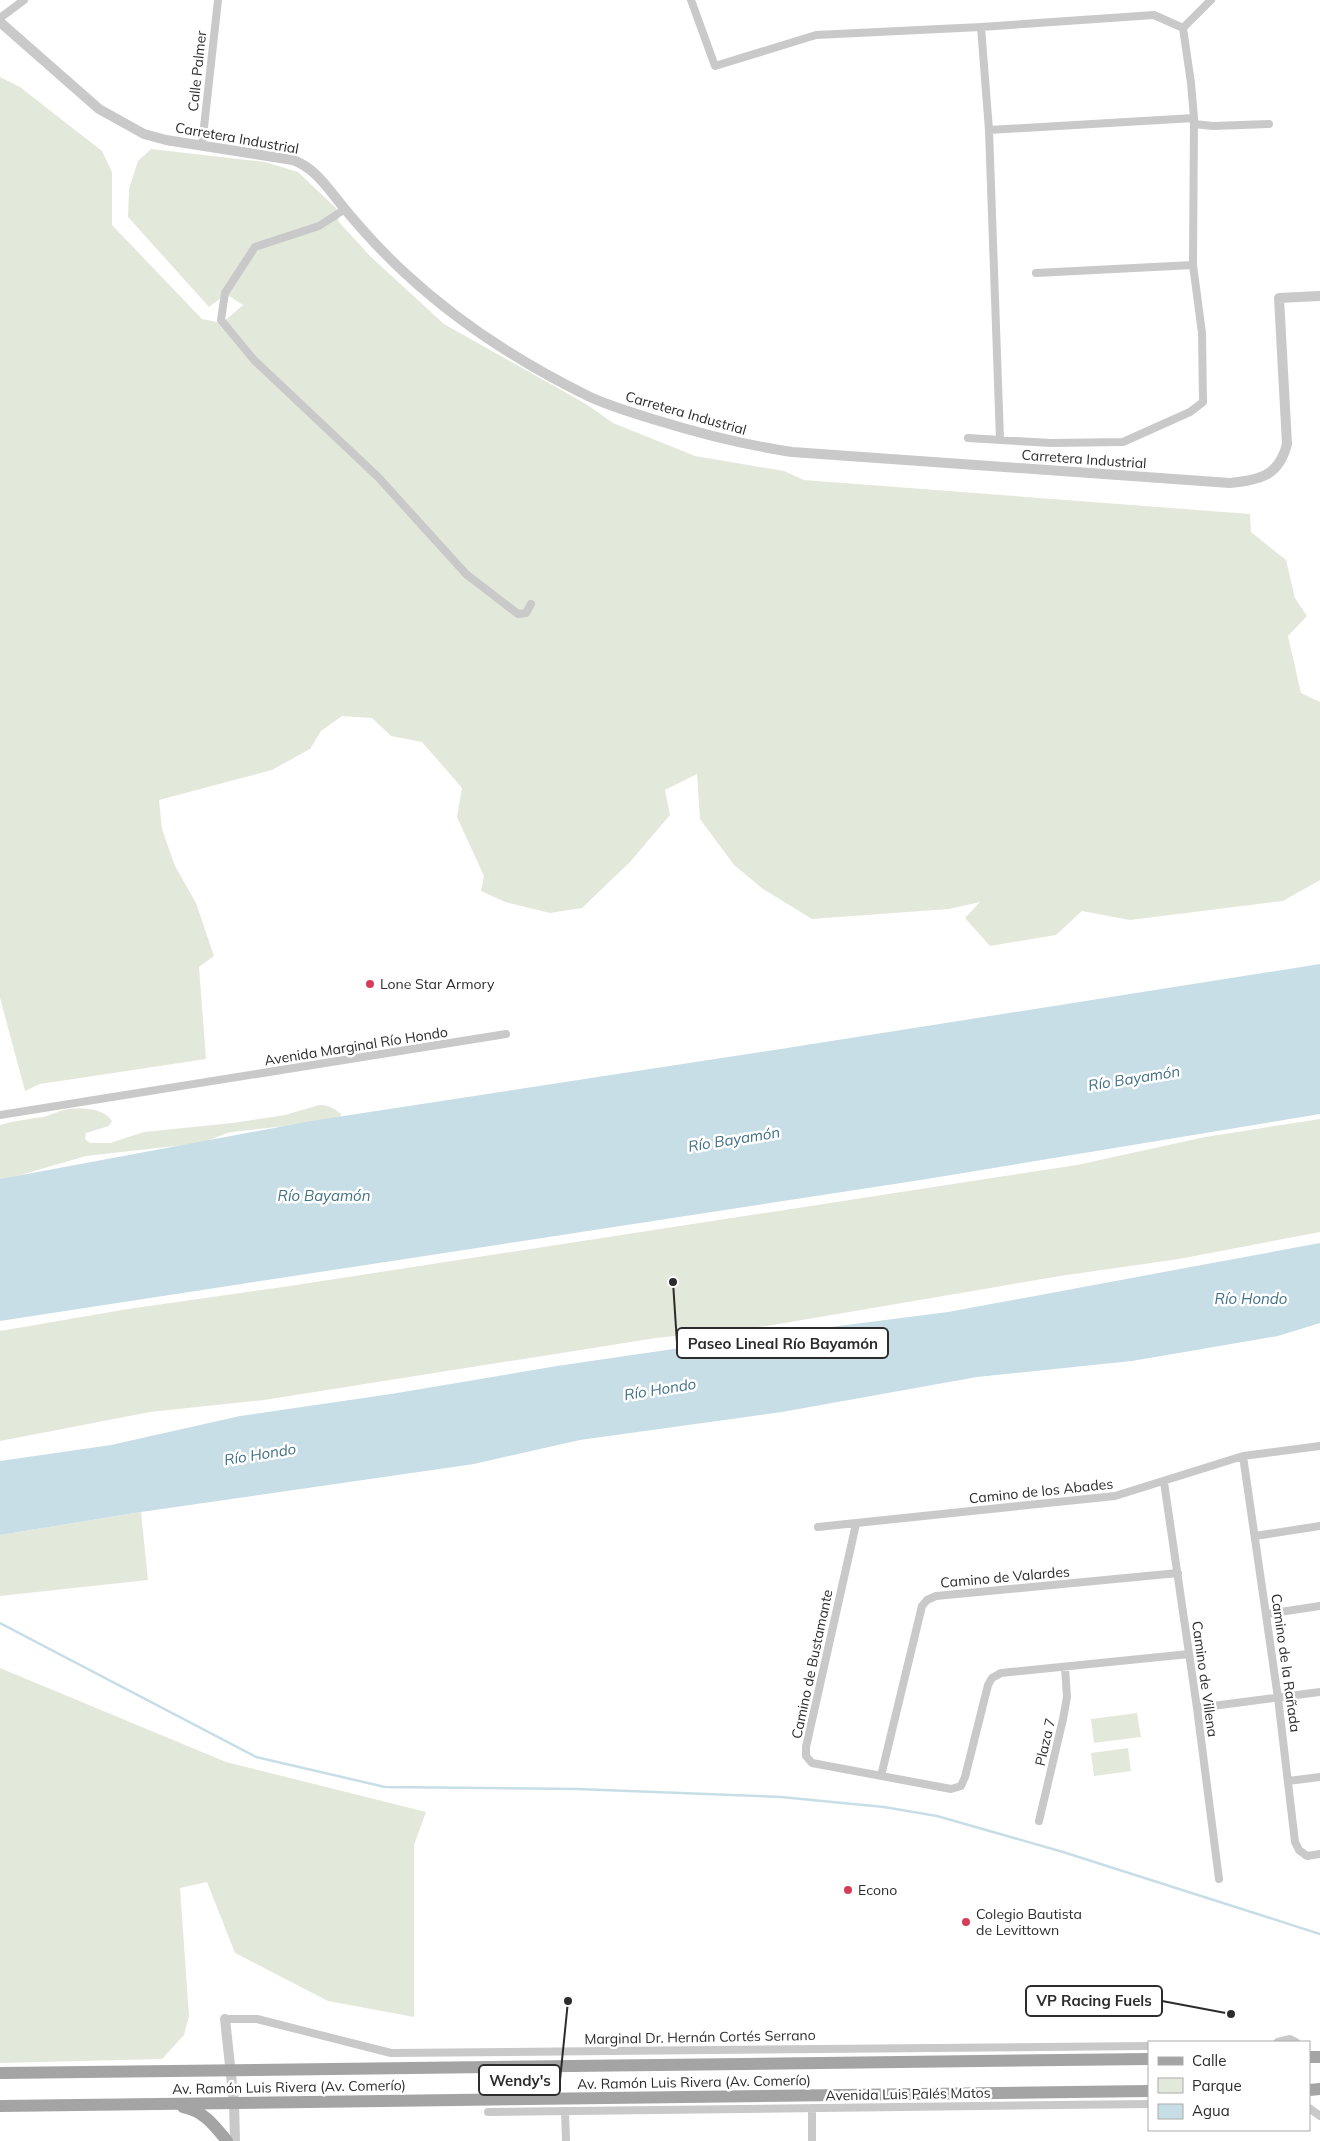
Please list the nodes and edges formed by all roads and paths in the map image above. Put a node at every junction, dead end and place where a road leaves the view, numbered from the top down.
1 (24, 0) edge
2 (218, 0) edge
3 (691, 0) edge
4 (1211, 0) edge
5 (0, 20) edge
6 (980, 27) junction
7 (1183, 28) junction
8 (1194, 121) junction
9 (1269, 124) dead end
10 (989, 130) junction
11 (202, 145) junction
12 (345, 209) junction
13 (1194, 264) junction
14 (1036, 273) dead end
15 (1320, 296) edge
16 (968, 438) dead end
17 (1000, 439) junction
18 (531, 604) dead end
19 (506, 1034) dead end
20 (0, 1115) edge
21 (1320, 1446) edge
22 (1244, 1456) junction
23 (1164, 1482) junction
24 (856, 1524) junction
25 (1320, 1526) edge
26 (818, 1527) dead end
27 (1255, 1536) junction
28 (1178, 1573) junction
29 (1320, 1606) edge
30 (1267, 1614) junction
31 (1189, 1654) junction
32 (1065, 1668) junction
33 (1320, 1692) edge
34 (1278, 1698) junction
35 (1197, 1708) junction
36 (881, 1776) junction
37 (1320, 1777) edge
38 (1288, 1781) junction
39 (1039, 1821) dead end
40 (1320, 1854) edge
41 (1219, 1879) dead end
42 (225, 2019) joint
43 (1282, 2041) edge
44 (1294, 2041) edge
45 (1148, 2046) edge
46 (1148, 2058) edge
47 (229, 2070) junction
48 (0, 2073) edge
49 (1148, 2091) edge
50 (234, 2103) junction
51 (164, 2104) junction
52 (1148, 2104) edge
53 (0, 2106) edge
54 (812, 2108) junction
55 (565, 2110) junction
56 (488, 2112) dead end
57 (227, 2141) edge
58 (236, 2141) edge
59 (566, 2141) edge
60 (812, 2141) edge

1 - 5 street
2 - 11 street, Calle Palmer
3 - 6 street
4 - 7 street
5 - 11 street, Carretera Industrial
6 - 7 street
6 - 10 street
7 - 8 street
8 - 9 street
8 - 10 street
8 - 13 street
10 - 17 street
11 - 12 street, Carretera Industrial
12 - 15 street, Carretera Industrial
12 - 18 street
13 - 14 street
13 - 17 street
16 - 17 street
19 - 20 street, Avenida Marginal Río Hondo
21 - 22 street, Camino de los Abades
22 - 23 street, Camino de los Abades
22 - 27 street, Camino de la Rañada
23 - 24 street, Camino de los Abades
23 - 28 street, Camino de Villena
24 - 26 street, Camino de los Abades
24 - 36 street, Camino de Bustamante
25 - 27 street
27 - 30 street, Camino de la Rañada
28 - 31 street, Camino de Villena
28 - 36 street, Camino de Valardes
29 - 30 street
30 - 34 street, Camino de la Rañada
31 - 32 street, Camino de Bustamante
31 - 35 street, Camino de Villena
32 - 36 street, Camino de Bustamante
32 - 39 street, Plaza 7
33 - 34 street
34 - 35 street
34 - 38 street, Camino de la Rañada
35 - 41 street, Camino de Villena
37 - 38 street
38 - 40 street, Camino de la Rañada
42 - 45 street, Marginal Dr. Hernán Cortés Serrano
42 - 47 street
43 - 44 street
46 - 47 main road, Av. Ramón Luis Rivera (Av. Comerío)
47 - 48 main road, Av. Ramón Luis Rivera (Av. Comerío)
47 - 50 street
49 - 50 main road, Av. Ramón Luis Rivera (Av. Comerío)
50 - 51 main road, Av. Ramón Luis Rivera (Av. Comerío)
50 - 58 street
51 - 53 main road, Av. Ramón Luis Rivera (Av. Comerío)
51 - 57 main road
52 - 54 street, Avenida Luis Palés Matos
54 - 55 street, Avenida Luis Palés Matos
54 - 60 street
55 - 56 street, Avenida Luis Palés Matos
55 - 59 street

